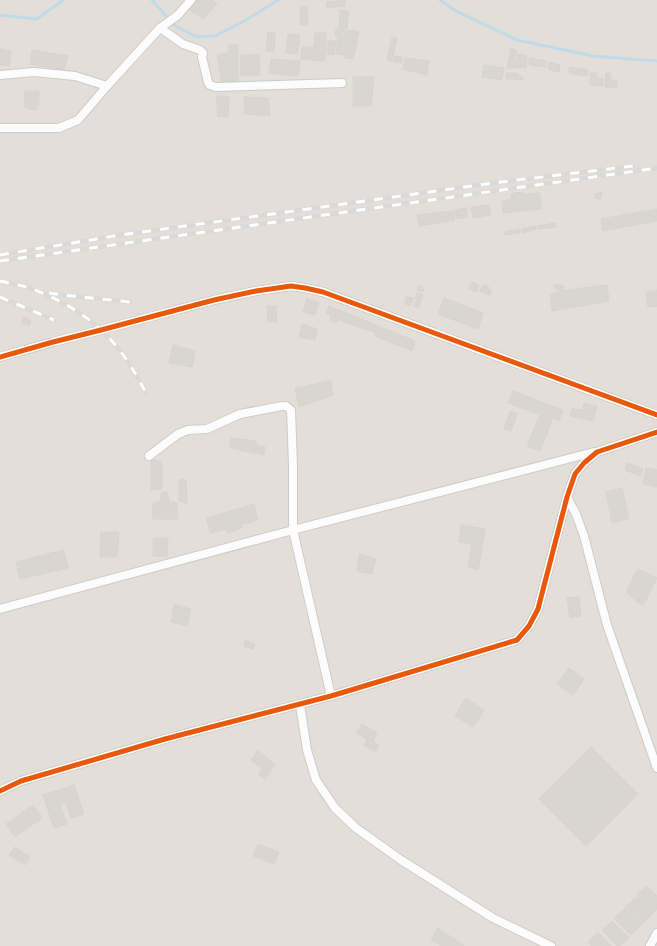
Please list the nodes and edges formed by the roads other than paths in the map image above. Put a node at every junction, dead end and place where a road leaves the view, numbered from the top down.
1 (191, 0) edge
2 (162, 27) junction
3 (0, 75) edge
4 (342, 83) dead end
5 (107, 86) junction
6 (0, 128) edge
7 (0, 357) edge
8 (657, 415) edge
9 (657, 432) edge
10 (597, 452) junction
11 (149, 456) dead end
12 (567, 497) junction
13 (293, 530) junction
14 (0, 609) edge
15 (331, 696) junction
16 (300, 705) junction
17 (657, 768) edge
18 (0, 791) edge
19 (657, 933) edge
20 (550, 946) edge
21 (650, 946) edge

1 - 2 street
2 - 4 street
2 - 5 street
3 - 5 street
5 - 6 street
7 - 8 street
9 - 10 street
10 - 12 street
10 - 13 street
11 - 13 street
12 - 15 street
12 - 17 street
13 - 14 street
13 - 15 street
15 - 16 street
16 - 18 street
16 - 20 street
19 - 21 street

